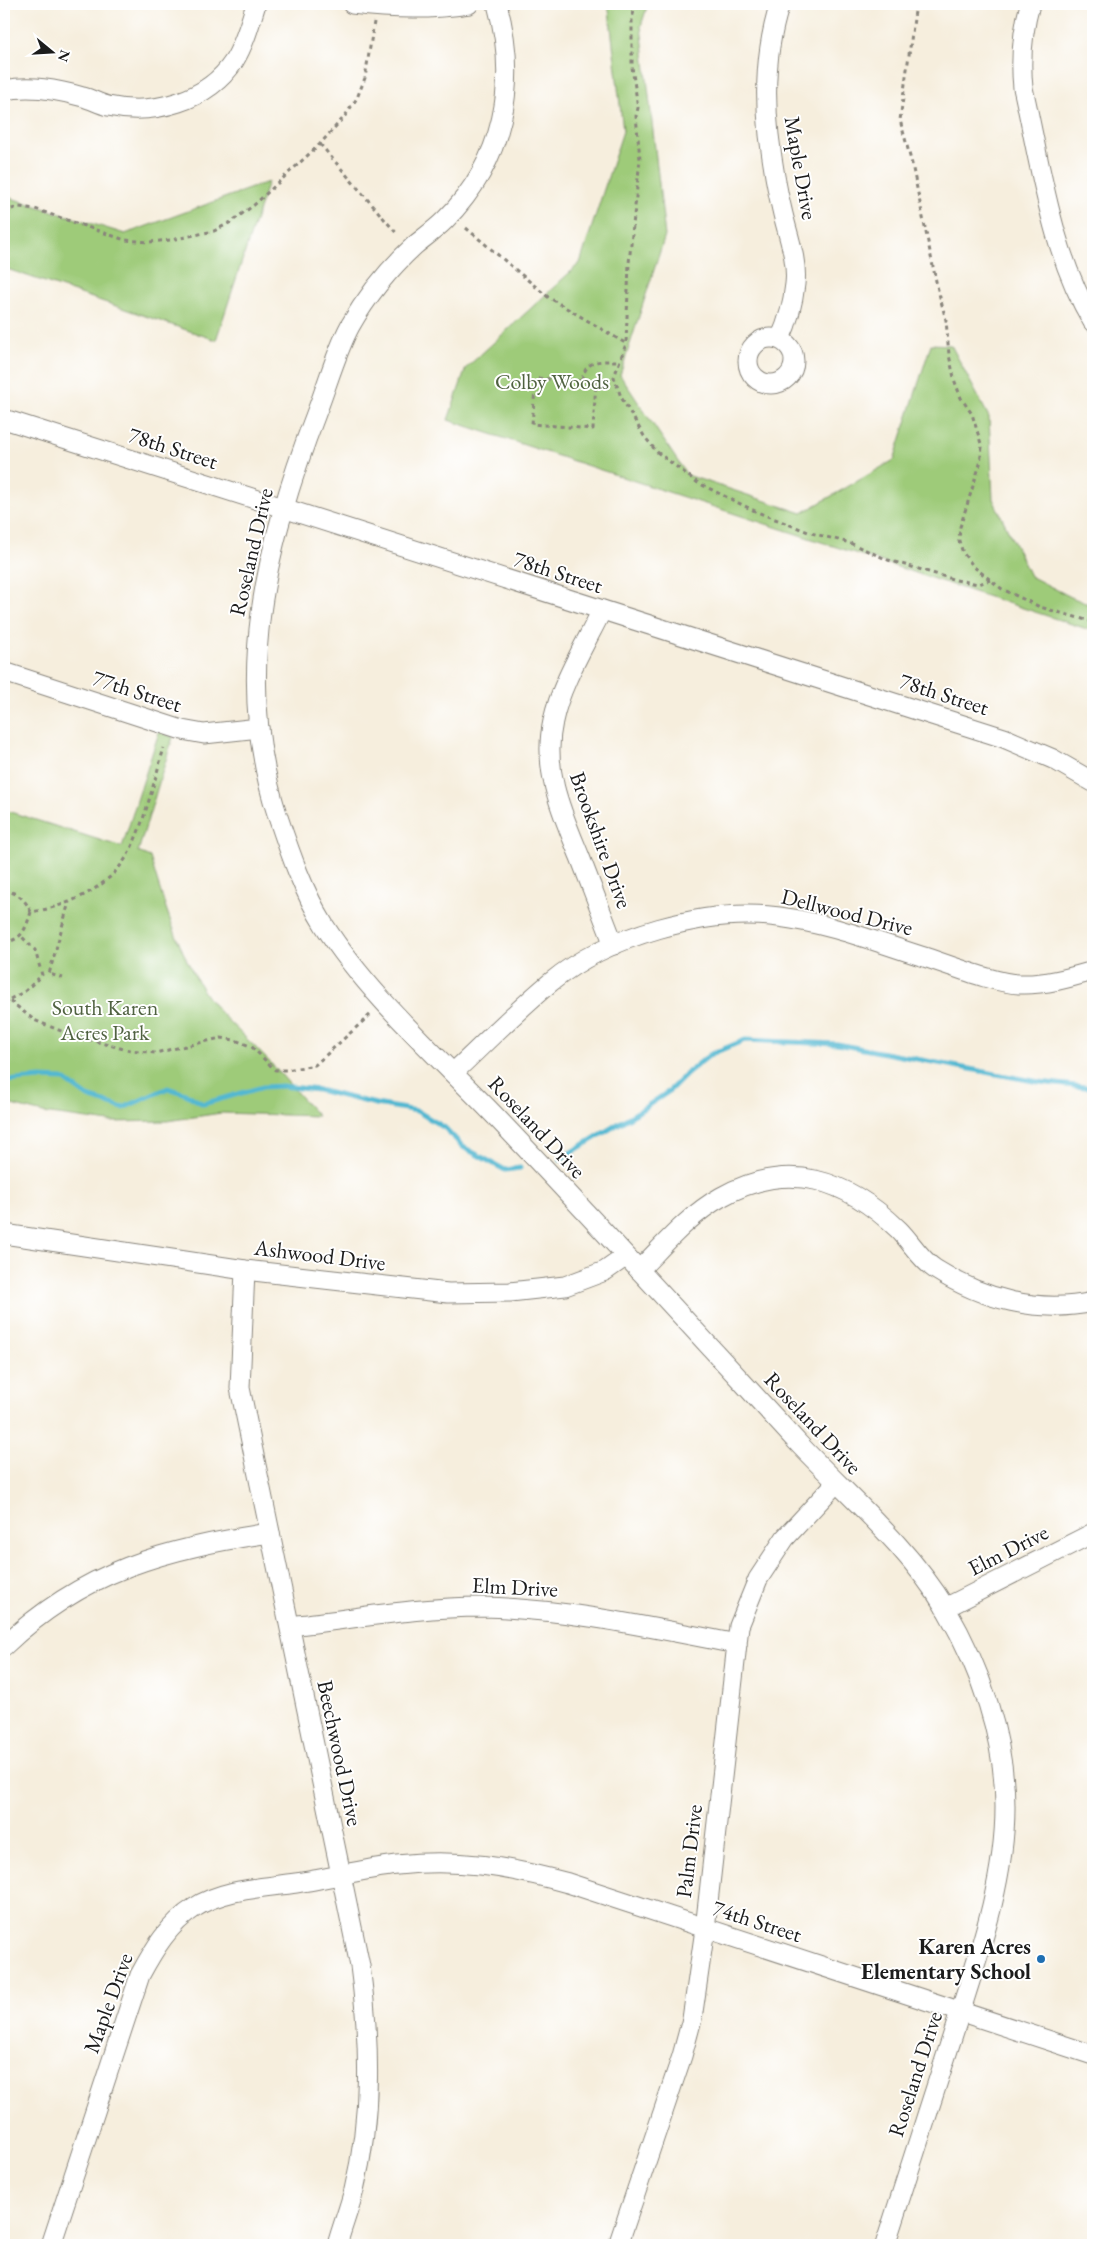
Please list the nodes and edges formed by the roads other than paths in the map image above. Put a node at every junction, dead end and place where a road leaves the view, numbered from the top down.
1 (256, 4) edge
2 (352, 4) edge
3 (469, 4) edge
4 (497, 4) edge
5 (780, 4) edge
6 (1030, 4) edge
7 (4, 90) edge
8 (1093, 322) edge
9 (780, 339) dead end
10 (4, 419) edge
11 (284, 509) junction
12 (602, 610) junction
13 (4, 672) edge
14 (259, 728) junction
15 (1093, 782) edge
16 (614, 945) junction
17 (1093, 971) edge
18 (454, 1072) junction
19 (4, 1234) edge
20 (625, 1256) junction
21 (245, 1270) junction
22 (639, 1270) junction
23 (1093, 1302) edge
24 (836, 1484) junction
25 (270, 1533) junction
26 (1093, 1533) edge
27 (945, 1608) junction
28 (290, 1626) junction
29 (737, 1644) junction
30 (4, 1646) edge
31 (342, 1876) junction
32 (704, 1929) junction
33 (960, 2011) junction
34 (1093, 2054) edge
35 (51, 2245) edge
36 (336, 2245) edge
37 (618, 2245) edge
38 (885, 2245) edge

1 - 7 street
2 - 3 street
4 - 11 street, Roseland Drive
5 - 9 street, Maple Drive
6 - 8 street
10 - 11 street, 78th Street
11 - 12 street, 78th Street
11 - 14 street, Roseland Drive
12 - 15 street, 78th Street
12 - 16 street, Brookshire Drive
13 - 14 street, 77th Street
14 - 18 street, Roseland Drive
16 - 17 street, Dellwood Drive
16 - 18 street, Dellwood Drive
18 - 20 street, Roseland Drive
19 - 21 street, Ashwood Drive
20 - 21 street, Ashwood Drive
20 - 22 street, Roseland Drive
21 - 25 street, Beechwood Drive
22 - 23 street
22 - 24 street, Roseland Drive
24 - 27 street, Roseland Drive
24 - 29 street, Palm Drive
25 - 28 street, Beechwood Drive
25 - 30 street
26 - 27 street, Elm Drive
27 - 33 street, Roseland Drive
28 - 29 street, Elm Drive
28 - 31 street, Beechwood Drive
29 - 32 street, Palm Drive
31 - 32 street, 74th Street
31 - 35 street, Maple Drive
31 - 36 street, Beechwood Drive
32 - 33 street, 74th Street
32 - 37 street, Palm Drive
33 - 34 street, 74th Street
33 - 38 street, Roseland Drive

